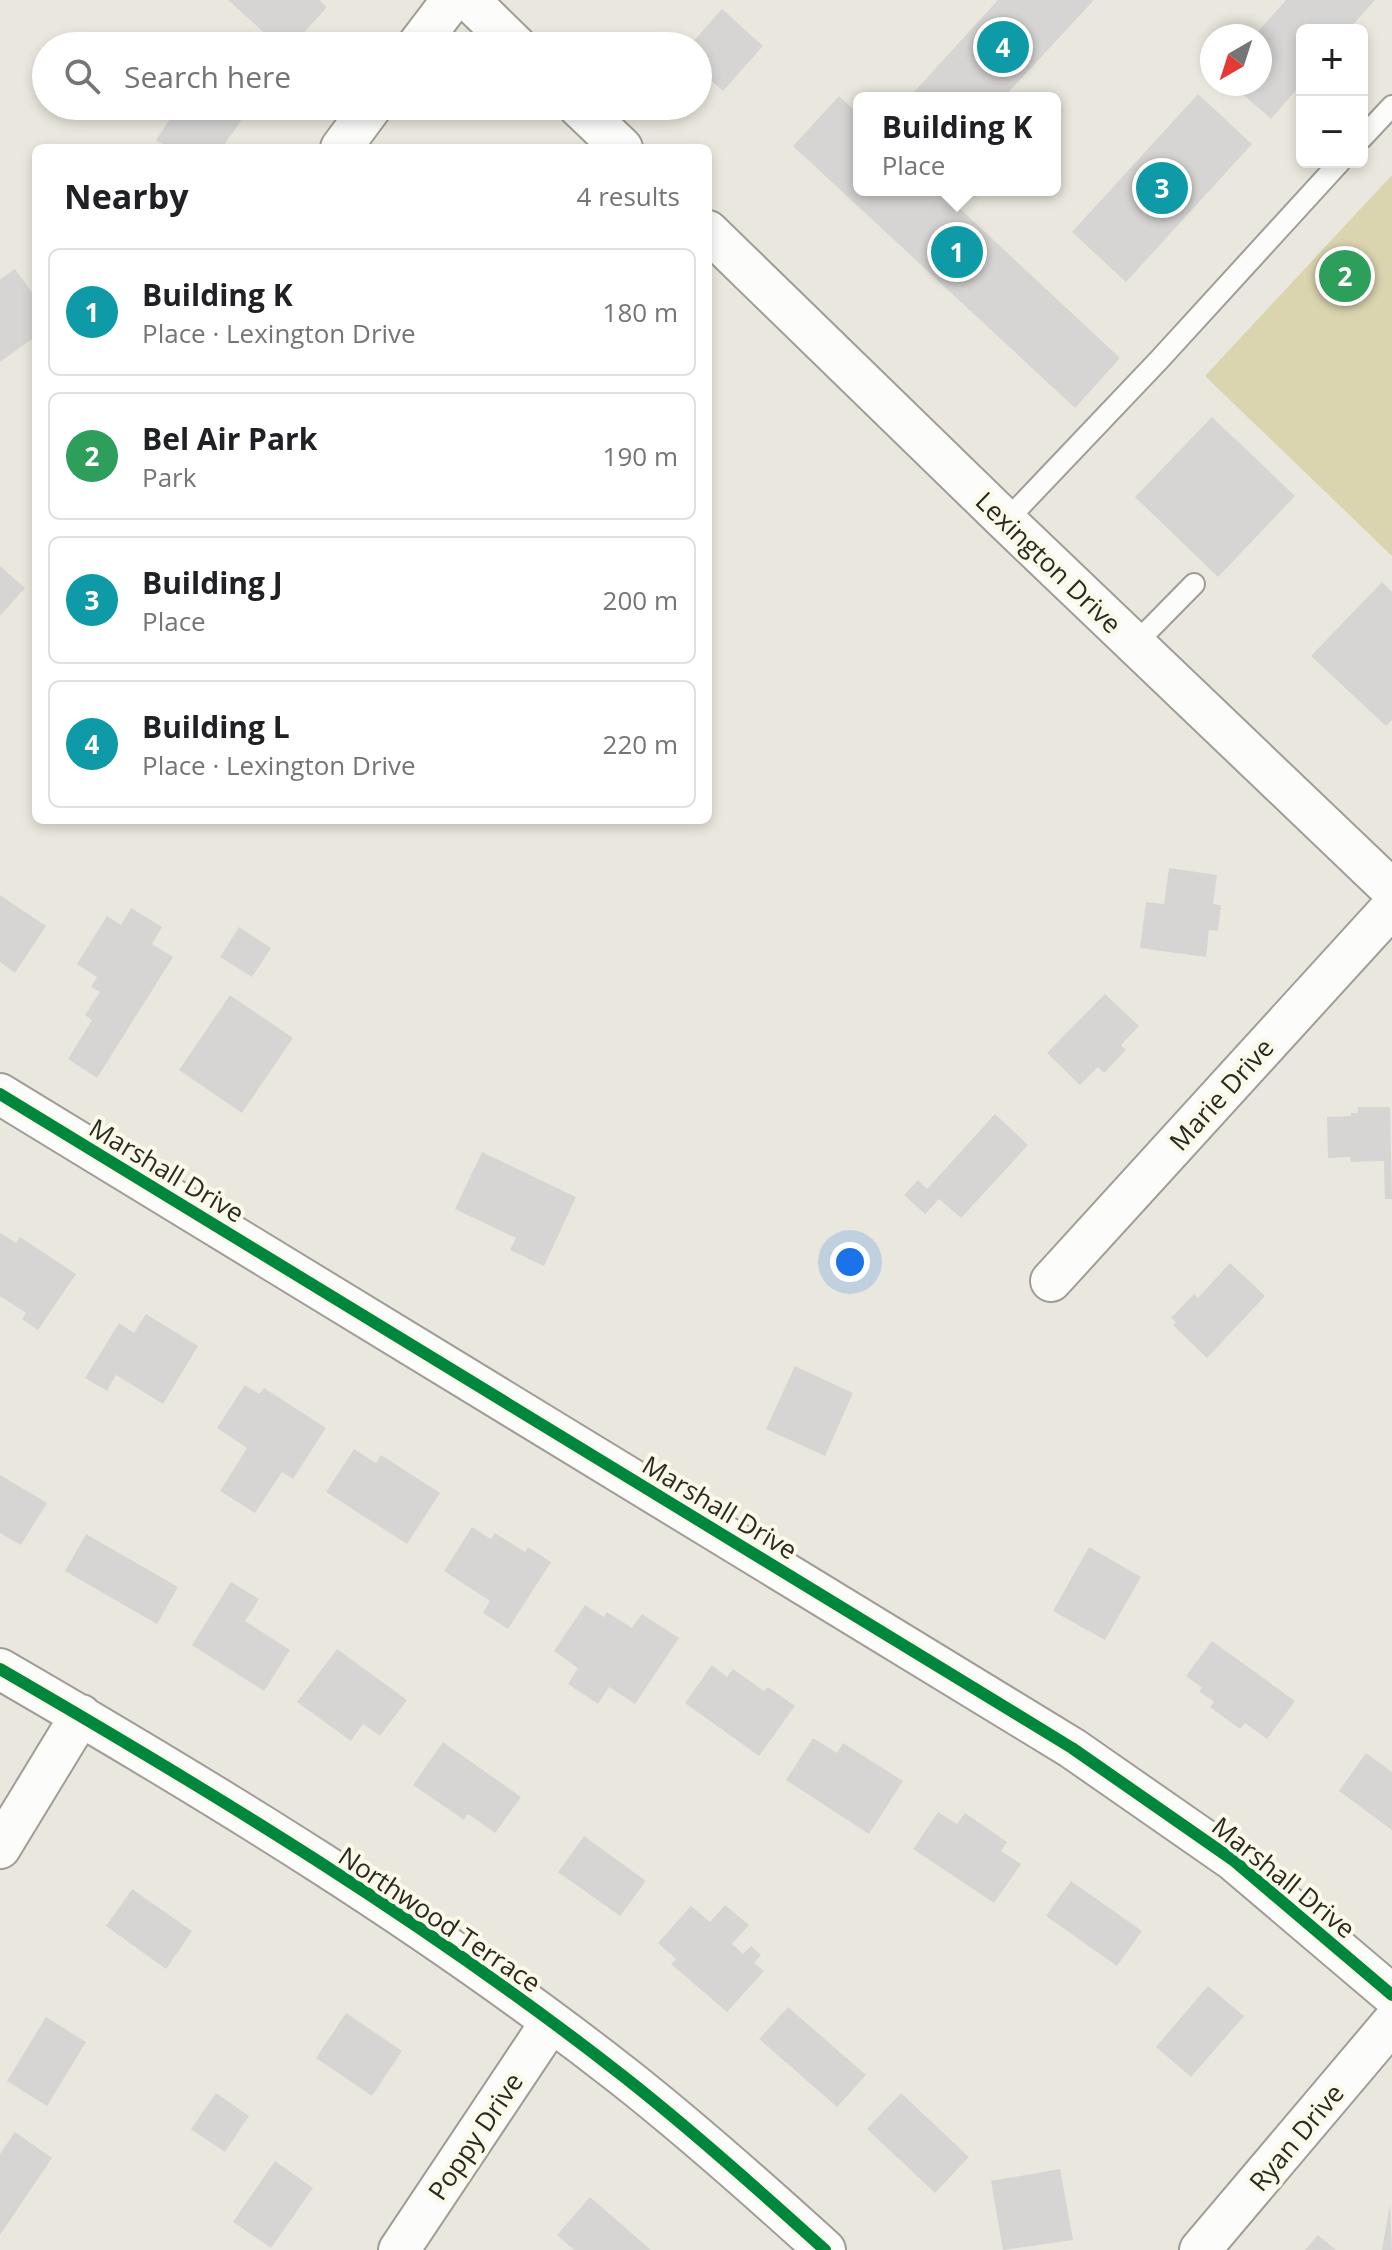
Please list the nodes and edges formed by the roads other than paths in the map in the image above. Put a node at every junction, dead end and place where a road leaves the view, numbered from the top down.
1 (452, 0) edge
2 (469, 0) edge
3 (428, 32) edge
4 (502, 32) edge
5 (1392, 106) edge
6 (362, 120) edge
7 (593, 120) edge
8 (1368, 132) edge
9 (344, 144) edge
10 (618, 144) edge
11 (1335, 168) edge
12 (712, 235) edge
13 (1006, 521) junction
14 (1194, 584) dead end
15 (1135, 644) junction
16 (1392, 890) edge
17 (1392, 907) edge
18 (0, 1094) edge
19 (1051, 1281) dead end
20 (0, 1669) edge
21 (81, 1715) junction
22 (0, 1848) edge
23 (1392, 1995) edge
24 (551, 2022) junction
25 (1392, 2023) edge
26 (399, 2250) edge
27 (825, 2250) edge
28 (1200, 2250) edge

1 - 3 street
2 - 4 street
5 - 8 lane
6 - 9 street
7 - 10 street
11 - 13 lane
12 - 13 street, Lexington Drive
13 - 15 street, Lexington Drive
14 - 15 lane
15 - 16 street, Lexington Drive
17 - 19 street, Marie Drive
18 - 23 street, Marshall Drive
20 - 21 street, Northwood Terrace
21 - 22 street
21 - 24 street, Northwood Terrace
24 - 26 street, Poppy Drive
24 - 27 street, Northwood Terrace
25 - 28 street, Ryan Drive

